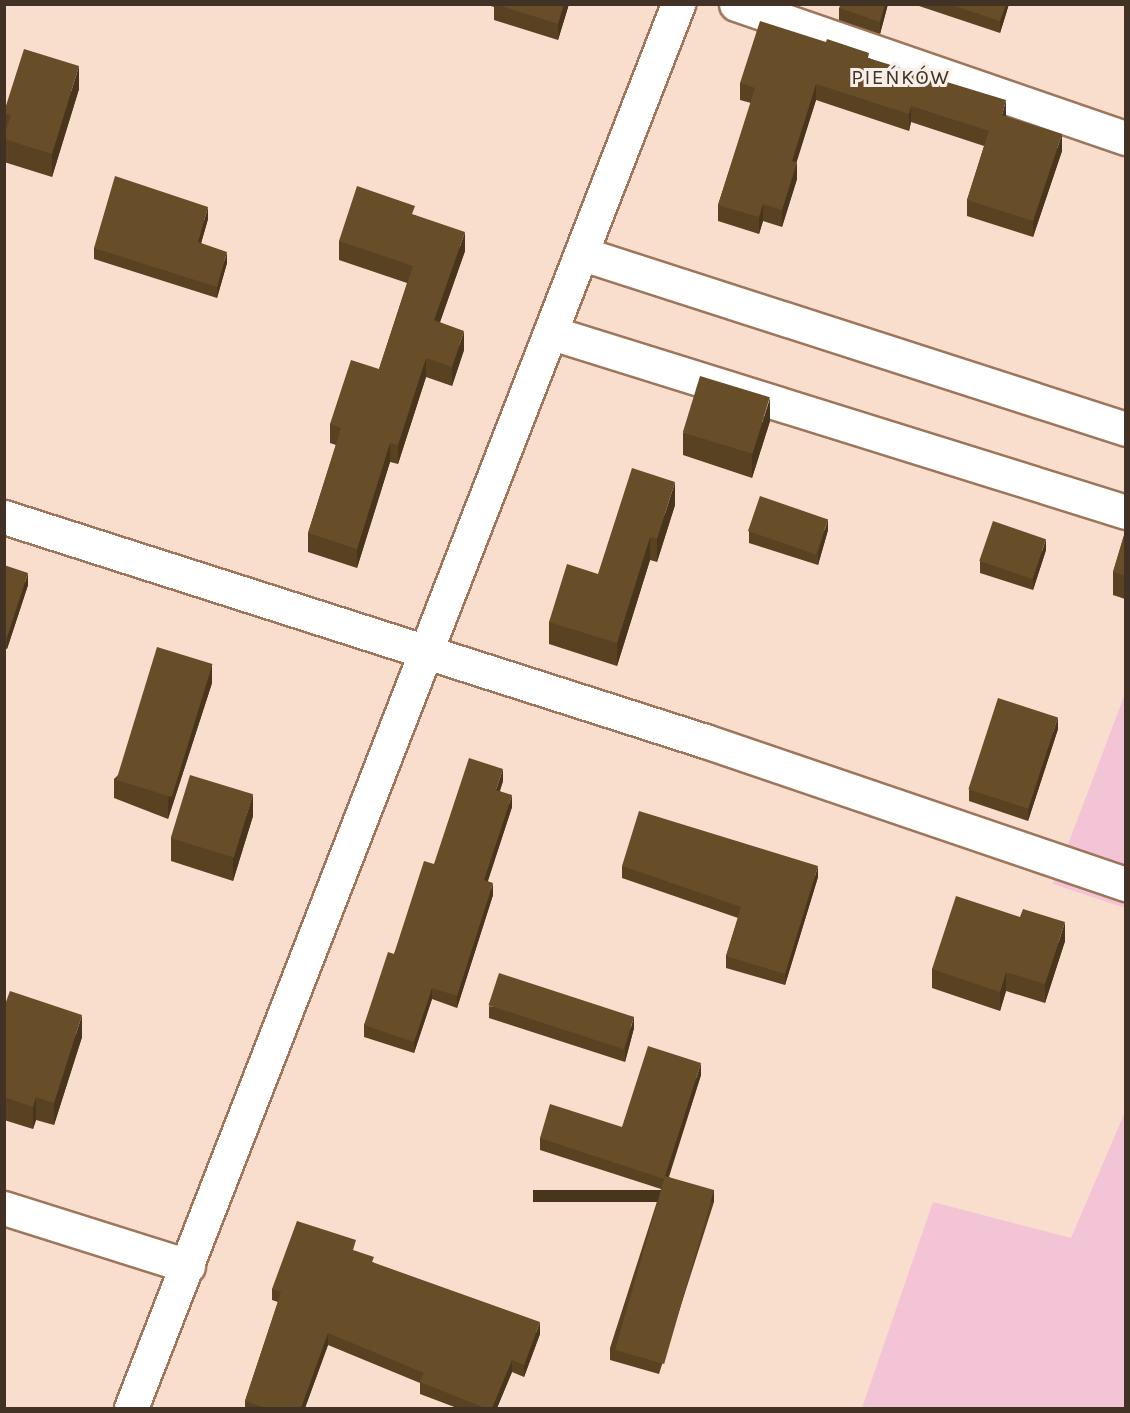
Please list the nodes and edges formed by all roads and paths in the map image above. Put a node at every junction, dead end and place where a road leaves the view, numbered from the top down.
1 (678, 4) edge
2 (736, 4) edge
3 (1125, 138) edge
4 (583, 254) junction
5 (552, 333) junction
6 (1125, 429) edge
7 (1125, 512) edge
8 (4, 517) edge
9 (426, 654) junction
10 (1125, 885) edge
11 (4, 1208) edge
12 (188, 1266) junction
13 (131, 1408) edge

1 - 4 street
2 - 3 street
4 - 5 street
4 - 6 street
5 - 7 street
5 - 9 street
8 - 9 street
9 - 10 street
9 - 12 street
11 - 12 street
12 - 13 street

